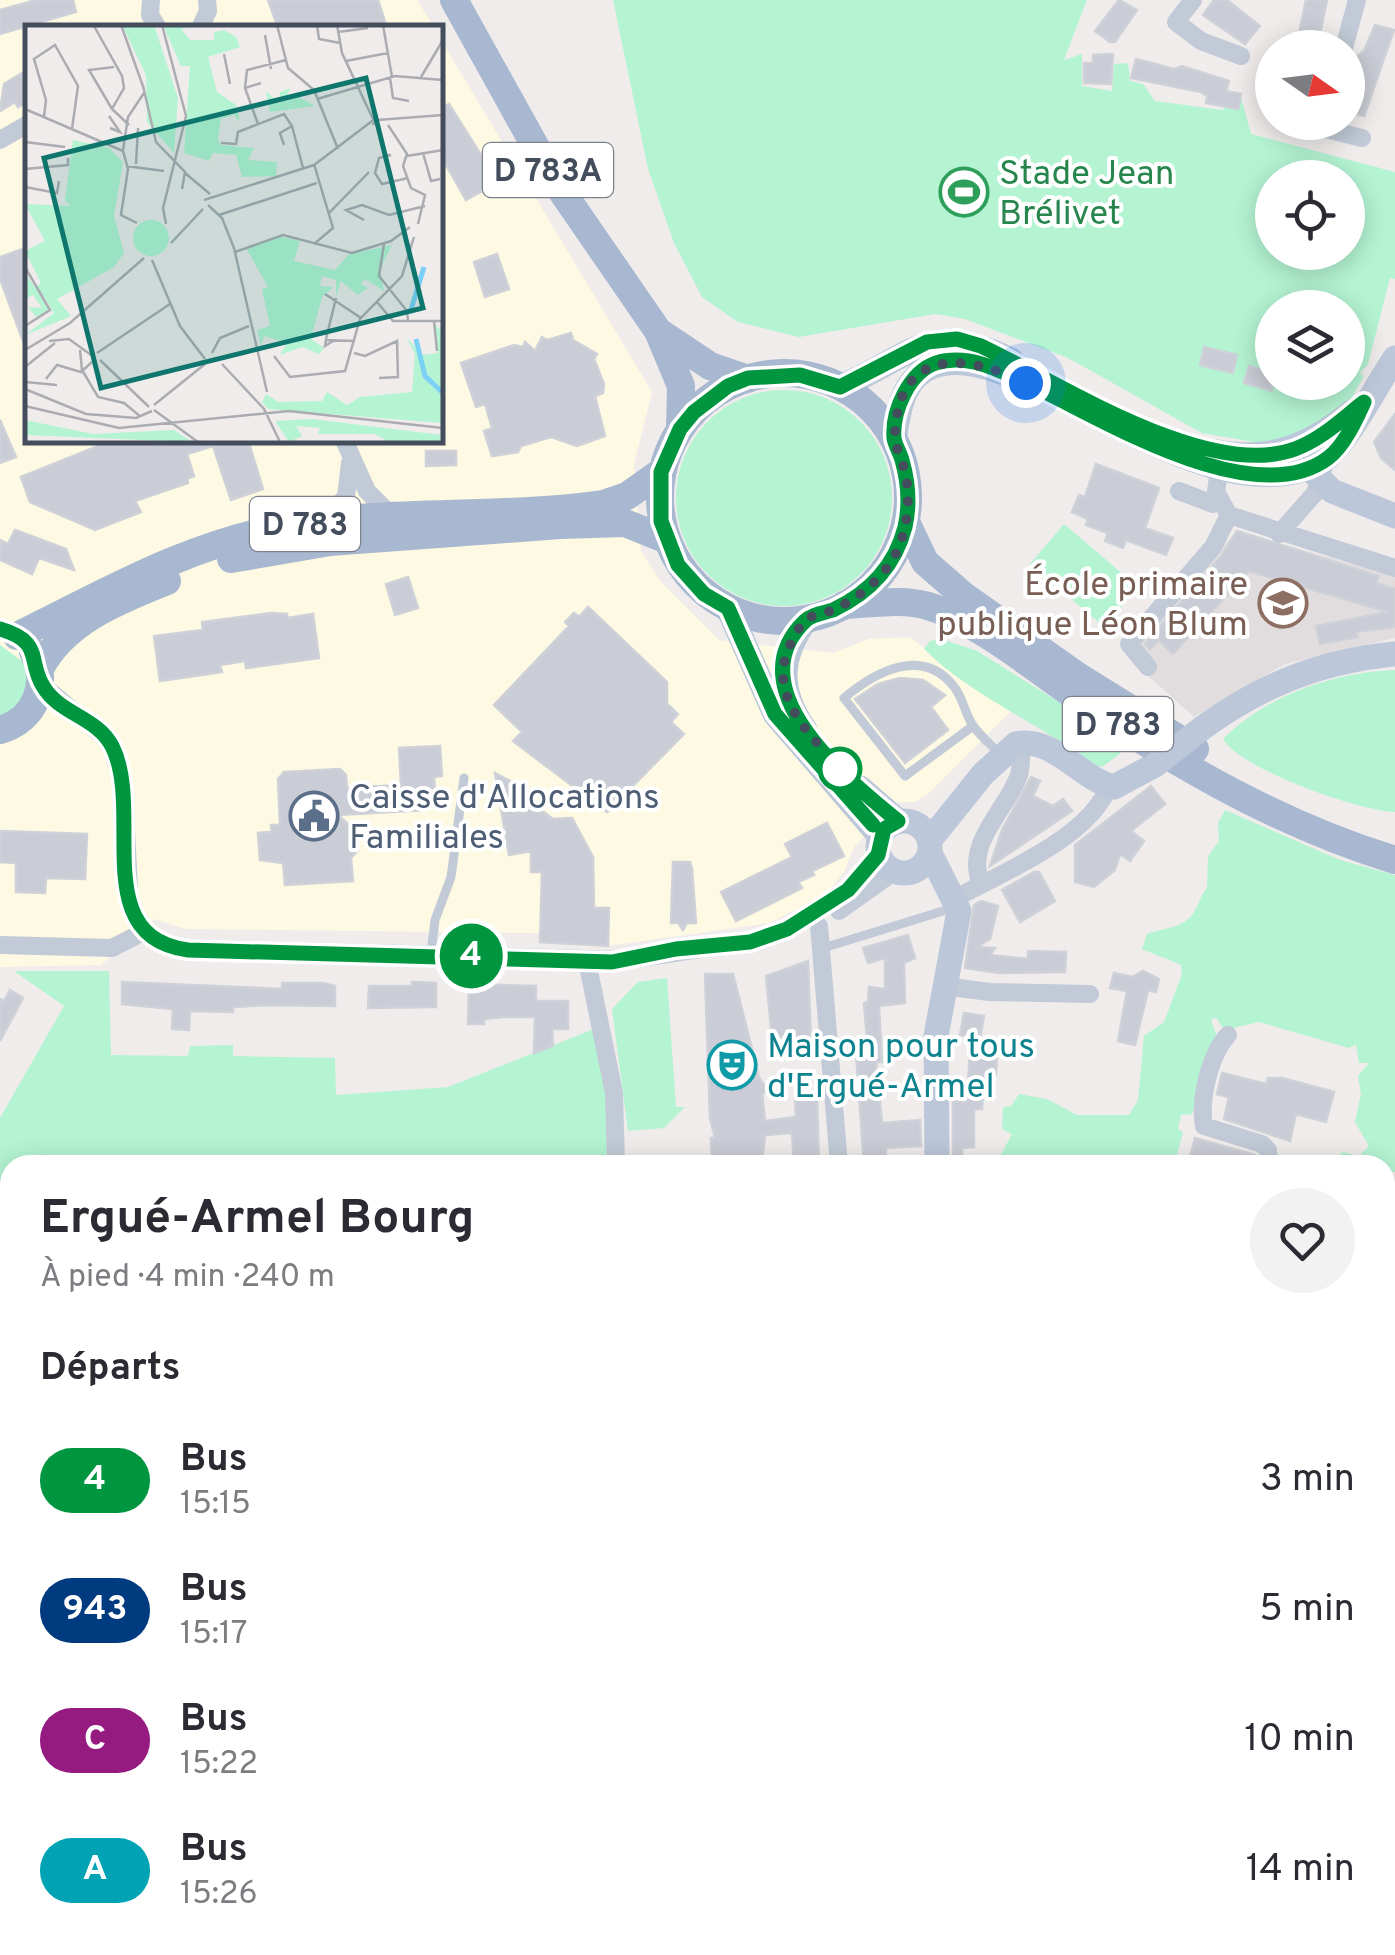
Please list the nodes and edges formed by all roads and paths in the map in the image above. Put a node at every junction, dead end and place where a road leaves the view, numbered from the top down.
1 (151, 0) edge
2 (206, 0) edge
3 (454, 0) edge
4 (1193, 0) edge
5 (1357, 0) edge
6 (156, 25) edge
7 (203, 25) edge
8 (1349, 30) edge
9 (1242, 56) dead end
10 (25, 126) edge
11 (0, 140) edge
12 (658, 330) junction
13 (1395, 358) edge
14 (748, 378) junction
15 (840, 387) junction
16 (680, 429) junction
17 (894, 439) junction
18 (347, 446) edge
19 (1310, 460) junction
20 (1230, 463) junction
21 (661, 472) junction
22 (1179, 491) dead end
23 (1395, 499) edge
24 (1224, 508) junction
25 (391, 515) junction
26 (1395, 516) edge
27 (322, 522) junction
28 (906, 522) junction
29 (1280, 534) junction
30 (666, 538) junction
31 (1395, 568) edge
32 (843, 605) junction
33 (728, 608) junction
34 (807, 618) junction
35 (9, 633) edge
36 (1395, 654) edge
37 (1148, 667) dead end
38 (40, 676) junction
39 (73, 715) junction
40 (26, 716) junction
41 (973, 726) junction
42 (0, 730) edge
43 (1002, 757) junction
44 (464, 778) dead end
45 (1109, 786) junction
46 (1395, 841) edge
47 (905, 846) junction
48 (1395, 860) edge
49 (981, 884) junction
50 (950, 905) junction
51 (814, 922) junction
52 (143, 932) junction
53 (0, 945) edge
54 (824, 948) junction
55 (431, 953) junction
56 (587, 961) junction
57 (612, 962) junction
58 (944, 986) junction
59 (1090, 994) dead end
60 (599, 1014) junction
61 (1228, 1035) dead end
62 (616, 1155) edge
63 (838, 1155) edge
64 (937, 1155) edge
65 (1268, 1155) edge

1 - 6 street
2 - 7 street
3 - 12 main road, D 783A
4 - 9 street
5 - 8 street
10 - 11 street
12 - 14 main road, D 783A
12 - 16 main road, D 783A
13 - 19 street
14 - 15 main road
14 - 16 main road
15 - 17 main road
15 - 20 street
16 - 21 main road
17 - 20 street
17 - 28 main road
18 - 25 street
18 - 27 street
19 - 20 street
19 - 23 street
19 - 26 street
19 - 29 street
20 - 24 street
21 - 25 main road, D 783
21 - 30 main road
22 - 24 street
24 - 29 street
24 - 37 street
25 - 27 main road, D 783
27 - 35 main road, D 783
28 - 32 main road
28 - 46 main road, D 783
29 - 31 street
30 - 33 main road
30 - 38 main road, D 783
32 - 34 main road
32 - 48 main road, D 783
33 - 34 main road
33 - 47 street
34 - 47 street
35 - 38 main road
36 - 45 street, bridge
38 - 39 street
38 - 40 main road
39 - 40 street
39 - 52 street
40 - 42 main road
41 - 41 lane
41 - 43 lane
43 - 45 street
43 - 47 street
43 - 49 street
44 - 55 lane
45 - 49 street
47 - 50 street
47 - 51 street
47 - 51 street
49 - 50 street
50 - 54 lane
50 - 58 street
51 - 54 street
51 - 57 street
52 - 53 street
52 - 55 street
54 - 63 street
55 - 56 street
56 - 57 street
56 - 60 street
57 - 60 street
58 - 59 street
58 - 64 street
60 - 62 street
61 - 65 street

